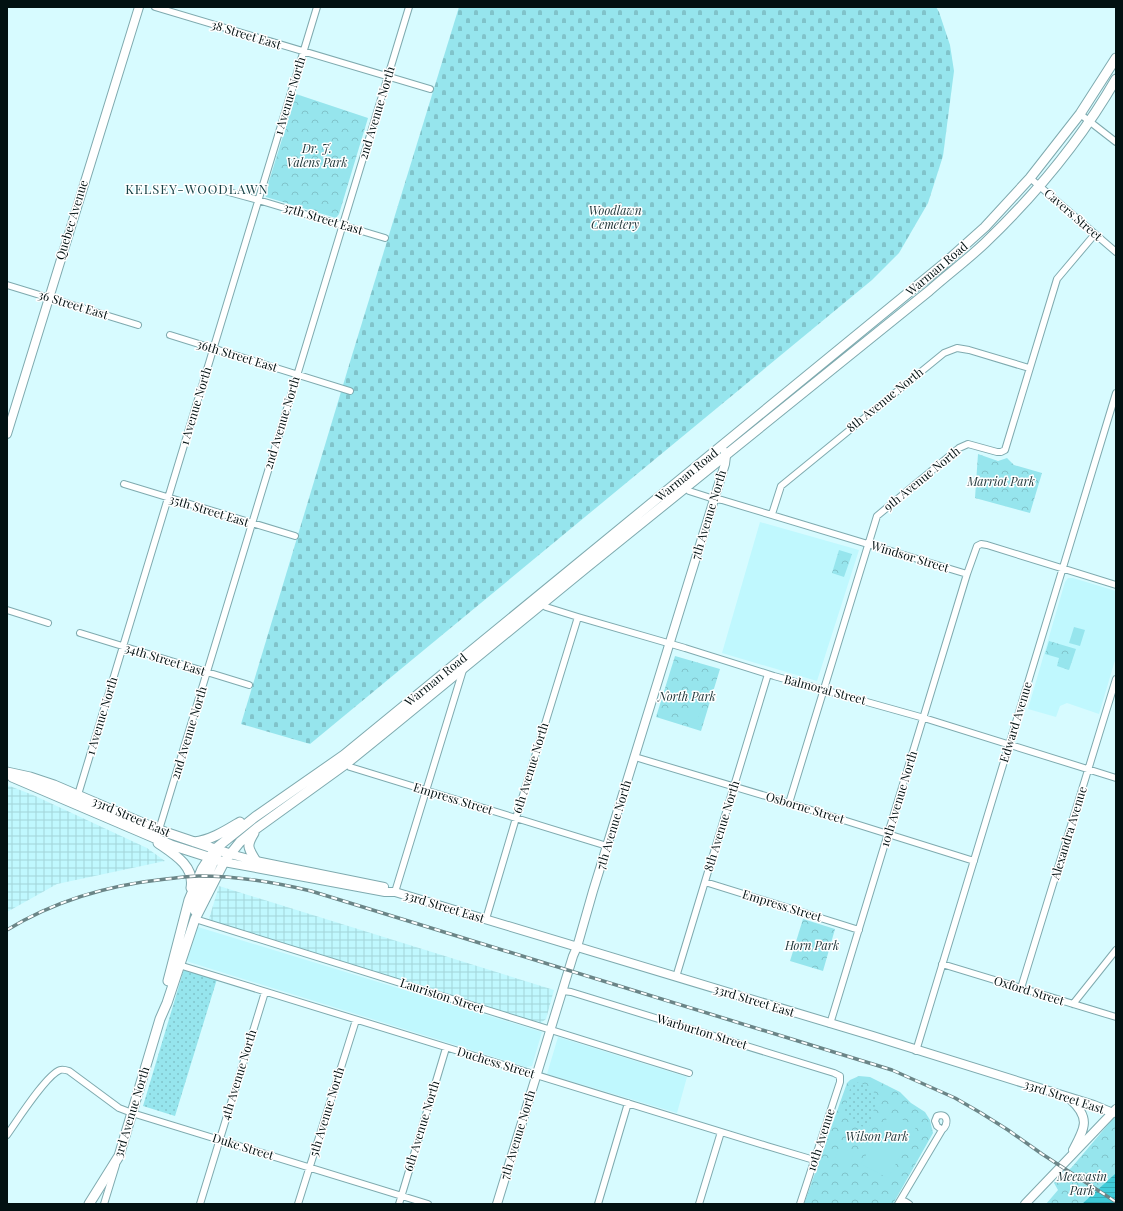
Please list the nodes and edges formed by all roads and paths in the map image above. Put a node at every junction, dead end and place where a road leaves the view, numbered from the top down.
1 (139, 7) edge
2 (155, 7) edge
3 (316, 7) edge
4 (409, 7) edge
5 (303, 52) junction
6 (1116, 58) edge
7 (388, 77) junction
8 (1116, 78) edge
9 (430, 89) dead end
10 (1080, 114) junction
11 (1090, 121) junction
12 (1116, 142) edge
13 (1030, 178) junction
14 (1040, 186) junction
15 (214, 188) dead end
16 (258, 200) junction
17 (342, 225) junction
18 (1095, 234) junction
19 (385, 238) dead end
20 (1116, 252) edge
21 (7, 285) edge
22 (48, 298) junction
23 (138, 325) dead end
24 (170, 336) dead end
25 (213, 349) junction
26 (1029, 368) junction
27 (297, 375) junction
28 (350, 391) dead end
29 (1116, 393) edge
30 (7, 434) edge
31 (722, 446) junction
32 (726, 456) junction
33 (124, 484) dead end
34 (687, 487) junction
35 (167, 498) junction
36 (714, 499) junction
37 (772, 514) junction
38 (252, 524) junction
39 (295, 536) dead end
40 (868, 544) junction
41 (1063, 569) junction
42 (967, 574) junction
43 (1116, 585) edge
44 (539, 601) junction
45 (7, 610) edge
46 (578, 617) junction
47 (48, 622) dead end
48 (80, 633) dead end
49 (669, 644) junction
50 (123, 646) junction
51 (464, 668) junction
52 (207, 673) junction
53 (768, 674) junction
54 (1116, 679) edge
55 (249, 685) dead end
56 (824, 690) junction
57 (924, 718) junction
58 (1009, 745) junction
59 (635, 757) junction
60 (347, 763) junction
61 (1088, 770) junction
62 (7, 772) edge
63 (7, 775) edge
64 (1116, 778) edge
65 (734, 787) junction
66 (426, 790) junction
67 (78, 794) junction
68 (789, 803) junction
69 (75, 804) junction
70 (263, 812) junction
71 (516, 818) junction
72 (256, 828) junction
73 (144, 834) junction
74 (157, 834) junction
75 (888, 834) junction
76 (192, 842) junction
77 (607, 846) junction
78 (219, 856) junction
79 (256, 860) junction
80 (974, 861) junction
81 (705, 882) junction
82 (395, 892) junction
83 (185, 913) junction
84 (195, 919) junction
85 (486, 919) junction
86 (859, 930) junction
87 (577, 947) junction
88 (1116, 950) edge
89 (942, 964) junction
90 (179, 965) junction
91 (676, 977) junction
92 (1021, 988) junction
93 (563, 991) junction
94 (265, 992) junction
95 (1073, 1004) junction
96 (1116, 1017) edge
97 (160, 1019) junction
98 (356, 1020) junction
99 (830, 1024) junction
100 (551, 1030) junction
101 (446, 1048) junction
102 (916, 1051) junction
103 (689, 1073) dead end
104 (536, 1076) junction
105 (840, 1076) joint
106 (1068, 1097) junction
107 (628, 1104) junction
108 (1114, 1110) edge
109 (132, 1113) junction
110 (942, 1130) dead end
111 (721, 1132) junction
112 (7, 1135) edge
113 (219, 1140) junction
114 (120, 1156) junction
115 (1071, 1156) junction
116 (814, 1160) junction
117 (309, 1168) junction
118 (401, 1196) junction
119 (899, 1202) edge
120 (89, 1204) edge
121 (104, 1204) edge
122 (200, 1204) edge
123 (298, 1204) edge
124 (399, 1204) edge
125 (428, 1204) edge
126 (497, 1204) edge
127 (598, 1204) edge
128 (699, 1204) edge
129 (800, 1204) edge
130 (909, 1204) edge
131 (1025, 1204) edge

1 - 22 street, Quebec Avenue
2 - 5 street, 38 Street East
3 - 5 street, 1 Avenue North
4 - 7 street, 2nd Avenue North
5 - 7 street, 38 Street East
5 - 16 street, 1 Avenue North
6 - 10 main road, Warman Road
7 - 9 street, 38 Street East
7 - 17 street, 2nd Avenue North
8 - 11 main road, Warman Road
10 - 11 street
10 - 13 main road, Warman Road
11 - 12 street
11 - 14 main road, Warman Road
13 - 14 street, Cavers Street
13 - 31 main road, Warman Road
14 - 18 street, Cavers Street
14 - 32 main road, Warman Road
15 - 16 street, 37th Street East
16 - 17 street, 37th Street East
16 - 25 street, 1 Avenue North
17 - 19 street, 37th Street East
17 - 27 street, 2nd Avenue North
18 - 20 street, Cavers Street
18 - 26 street, 9th Avenue North
21 - 22 street, 36 Street East
22 - 23 street, 36 Street East
22 - 30 street, Quebec Avenue
24 - 25 street, 36th Street East
25 - 27 street, 36th Street East
25 - 35 street, 1 Avenue North
26 - 37 street, 8th Avenue North
26 - 40 street, 9th Avenue North
27 - 28 street, 36th Street East
27 - 38 street, 2nd Avenue North
29 - 41 street, Edward Avenue
31 - 32 street, 7th Avenue North
31 - 44 main road, Warman Road
32 - 34 main road, Warman Road
32 - 36 street, 7th Avenue North
33 - 35 street, 35th Street East
34 - 36 street, Windsor Street
34 - 44 main road, Warman Road
35 - 38 street, 35th Street East
35 - 50 street, 1 Avenue North
36 - 37 street, Windsor Street
36 - 49 street, 7th Avenue North
37 - 40 street, Windsor Street
38 - 39 street, 35th Street East
38 - 52 street, 2nd Avenue North
40 - 42 street, Windsor Street
40 - 56 street, 9th Avenue North
41 - 42 street
41 - 43 street
41 - 58 street, Edward Avenue
42 - 57 street, 10th Avenue North
44 - 46 street, Balmoral Street
44 - 51 main road, Warman Road
44 - 70 main road, Warman Road
45 - 47 street
46 - 49 street, Balmoral Street
46 - 71 street, 6th Avenue North
48 - 50 street, 34th Street East
49 - 53 street, Balmoral Street
49 - 59 street, 7th Avenue North
50 - 52 street, 34th Street East
50 - 67 street, 1 Avenue North
51 - 60 main road, Warman Road
51 - 66 street
52 - 55 street, 34th Street East
52 - 74 street, 2nd Avenue North
53 - 56 street, Balmoral Street
53 - 65 street, 8th Avenue North
54 - 61 street, Alexandra Avenue
56 - 57 street, Balmoral Street
56 - 68 street, 9th Avenue North
57 - 58 street, Balmoral Street
57 - 75 street, 10th Avenue North
58 - 61 street, Balmoral Street
58 - 80 street, Edward Avenue
59 - 65 street, Osborne Street
59 - 77 street, 7th Avenue North
60 - 66 street, Empress Street
60 - 72 main road, Warman Road
61 - 64 street, Balmoral Street
61 - 92 street, Alexandra Avenue
62 - 67 main road, 33rd Street East
63 - 69 main road, 33rd Street East
65 - 68 street, Osborne Street
65 - 81 street, 8th Avenue North
66 - 71 street, Empress Street
66 - 82 street
67 - 69 street, 1 Avenue North
67 - 74 main road, 33rd Street East
68 - 75 street, Osborne Street
69 - 73 main road, 33rd Street East
70 - 76 main road
70 - 78 main road, Warman Road
71 - 77 street, Empress Street
71 - 85 street, 6th Avenue North
72 - 78 main road, Warman Road
72 - 79 main road
73 - 74 main road, 33rd Street East
73 - 83 main road
74 - 76 main road, 33rd Street East
74 - 78 main road, 33rd Street East
75 - 80 street, Osborne Street
75 - 86 street, 10th Avenue North
76 - 78 main road, 33rd Street East
77 - 87 street, 7th Avenue North
78 - 79 street, 33rd Street East
78 - 82 street, 33rd Street East
78 - 83 main road, 3rd Avenue North
78 - 84 main road, 3rd Avenue North
79 - 82 street, 33rd Street East
80 - 89 street, Edward Avenue
81 - 86 street, Empress Street
81 - 91 street, 8th Avenue North
82 - 85 street, 33rd Street East
83 - 97 main road, 3rd Avenue North
84 - 90 main road, 3rd Avenue North
84 - 100 street, Lauriston Street
85 - 87 street, 33rd Street East
86 - 99 street, 10th Avenue North
87 - 91 street, 33rd Street East
87 - 93 street, 7th Avenue North
88 - 95 street
89 - 92 street, Oxford Street
89 - 102 street, Edward Avenue
90 - 94 street, Duchess Street
90 - 97 main road, 3rd Avenue North
91 - 99 street, 33rd Street East
92 - 95 street, Oxford Street
93 - 100 street, 7th Avenue North
93 - 105 street, Warburton Street
94 - 98 street, Duchess Street
94 - 113 street, 4th Avenue North
95 - 96 street, Oxford Street
97 - 109 main road, 3rd Avenue North
98 - 101 street, Duchess Street
98 - 117 street, 5th Avenue North
99 - 102 street, 33rd Street East
100 - 103 street, Lauriston Street
100 - 104 street, 7th Avenue North
101 - 104 street, Duchess Street
101 - 118 street, 6th Avenue North
102 - 106 street, 33rd Street East
104 - 107 street, Duchess Street
104 - 126 street, 7th Avenue North
105 - 116 street, 10th Avenue
106 - 108 street, 33rd Street East
106 - 115 street
107 - 111 street, Duchess Street
107 - 127 street
108 - 115 street
109 - 112 street, Duke Street
109 - 113 street, Duke Street
109 - 114 main road, 3rd Avenue North
110 - 119 street
111 - 116 street, Duchess Street
111 - 128 street
113 - 117 street, Duke Street
113 - 122 street, 4th Avenue North
114 - 120 main road
114 - 121 street, 3rd Avenue North
115 - 131 street
116 - 129 street, 10th Avenue
117 - 118 street, Duke Street
117 - 123 street, 5th Avenue North
118 - 124 street, 6th Avenue North
118 - 125 street, Duke Street
119 - 130 street

